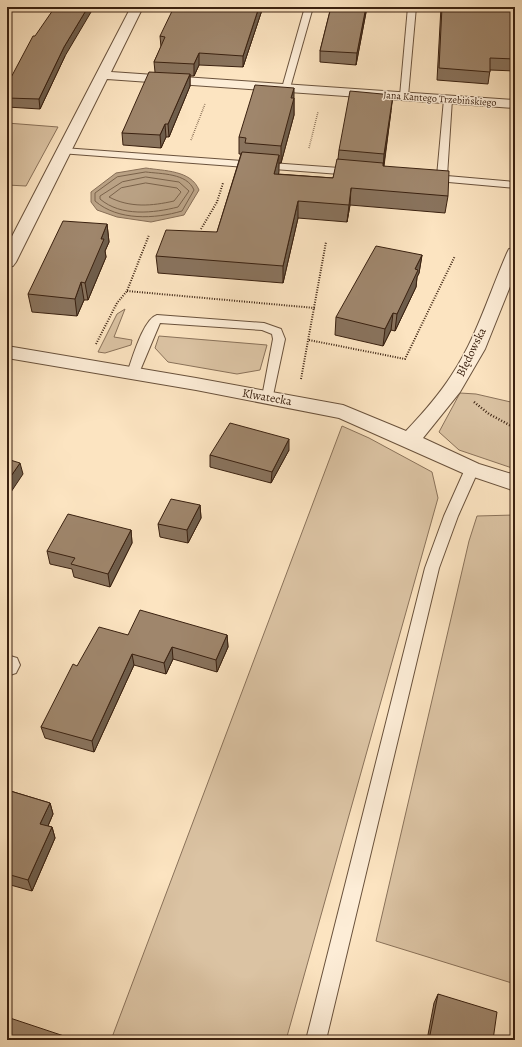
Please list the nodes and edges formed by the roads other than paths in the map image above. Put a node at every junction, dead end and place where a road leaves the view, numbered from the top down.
1 (137, 7) edge
2 (309, 7) edge
3 (412, 7) edge
4 (102, 76) junction
5 (286, 88) junction
6 (404, 96) junction
7 (448, 99) junction
8 (515, 104) edge
9 (63, 151) junction
10 (365, 173) edge
11 (418, 177) edge
12 (442, 179) junction
13 (515, 184) edge
14 (515, 253) edge
15 (7, 262) edge
16 (7, 352) edge
17 (133, 373) junction
18 (268, 397) junction
19 (409, 441) junction
20 (472, 469) junction
21 (515, 483) edge
22 (316, 1040) edge

1 - 4 street
2 - 5 lane
3 - 6 lane
4 - 5 street, Jana Kantego Trzebińskiego
4 - 9 street
5 - 6 street, Jana Kantego Trzebińskiego
6 - 7 street, Jana Kantego Trzebińskiego
7 - 8 street, Jana Kantego Trzebińskiego
7 - 12 lane
9 - 10 lane
9 - 15 street
11 - 12 lane
12 - 13 lane
14 - 19 street, Błędowska
16 - 17 street, Klwatecka
17 - 18 street, Klwatecka
17 - 18 lane
18 - 19 street, Klwatecka
19 - 20 street, Klwatecka
20 - 21 street, Klwatecka
20 - 22 lane

